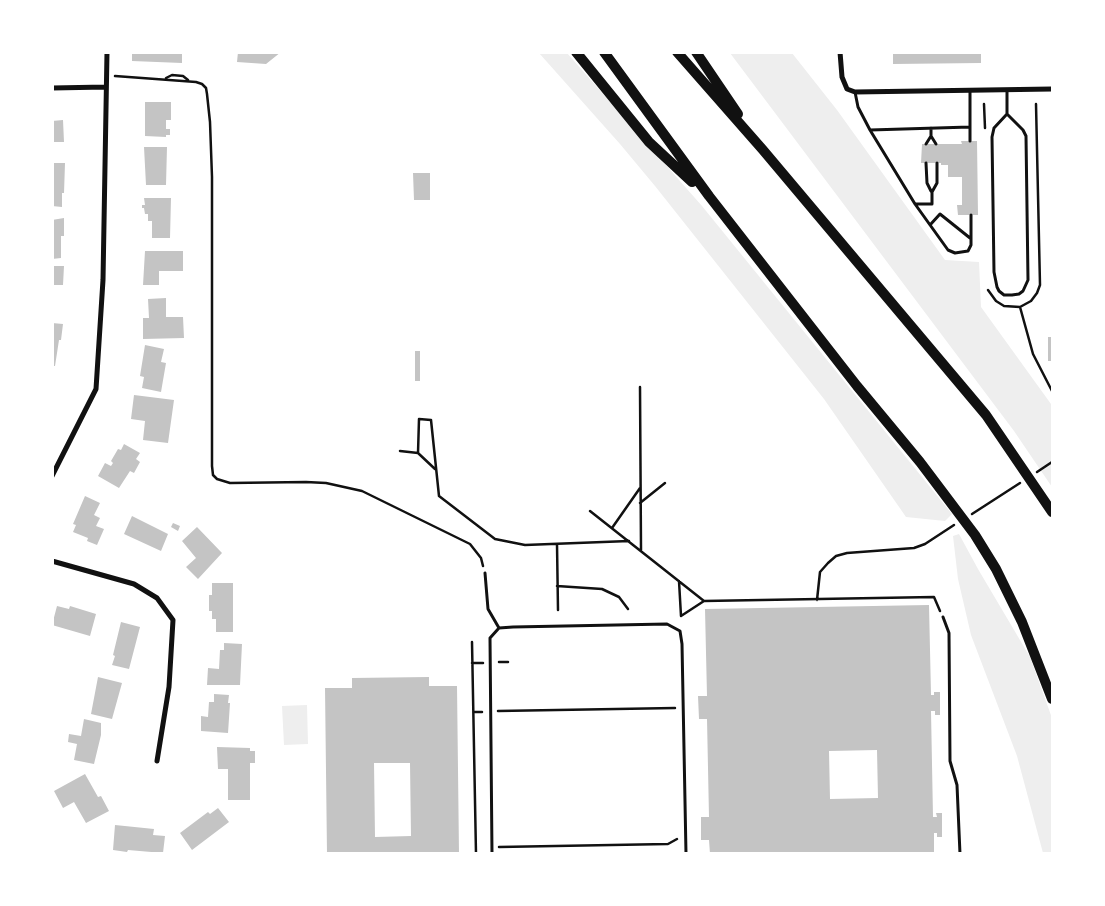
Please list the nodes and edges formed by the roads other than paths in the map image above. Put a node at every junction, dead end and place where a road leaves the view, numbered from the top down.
1 (107, 52) edge
2 (576, 52) edge
3 (604, 52) edge
4 (677, 52) edge
5 (696, 52) edge
6 (840, 52) edge
7 (106, 87) junction
8 (52, 88) edge
9 (970, 89) junction
10 (1007, 89) junction
11 (1052, 89) edge
12 (855, 92) junction
13 (1007, 114) junction
14 (970, 126) junction
15 (931, 128) junction
16 (870, 130) junction
17 (931, 136) junction
18 (970, 141) dead end
19 (926, 144) dead end
20 (936, 144) dead end
21 (762, 150) junction
22 (926, 163) dead end
23 (937, 163) dead end
24 (932, 192) junction
25 (709, 196) junction
26 (915, 204) junction
27 (971, 215) dead end
28 (930, 225) junction
29 (971, 239) junction
30 (52, 476) edge
31 (1052, 512) edge
32 (52, 560) edge
33 (485, 573) road end
34 (943, 617) road end
35 (499, 628) junction
36 (1052, 699) edge
37 (157, 762) dead end
38 (492, 854) edge
39 (686, 854) edge
40 (960, 854) edge

1 - 7 street
2 - 25 highway
3 - 25 highway
4 - 21 highway
5 - 21 highway
6 - 12 street
7 - 8 street
7 - 30 street
9 - 10 street
9 - 12 street
9 - 14 lane
10 - 11 street
10 - 13 lane
12 - 16 lane
13 - 13 lane
14 - 15 lane
14 - 18 lane
15 - 16 lane
15 - 17 lane
16 - 26 lane
17 - 19 lane
17 - 20 lane
21 - 31 highway
22 - 24 lane
23 - 24 lane
24 - 26 lane
25 - 36 highway
26 - 28 lane
27 - 29 lane
28 - 29 lane
28 - 29 lane
32 - 37 street
33 - 35 lane
34 - 40 lane
35 - 38 lane
35 - 39 lane

